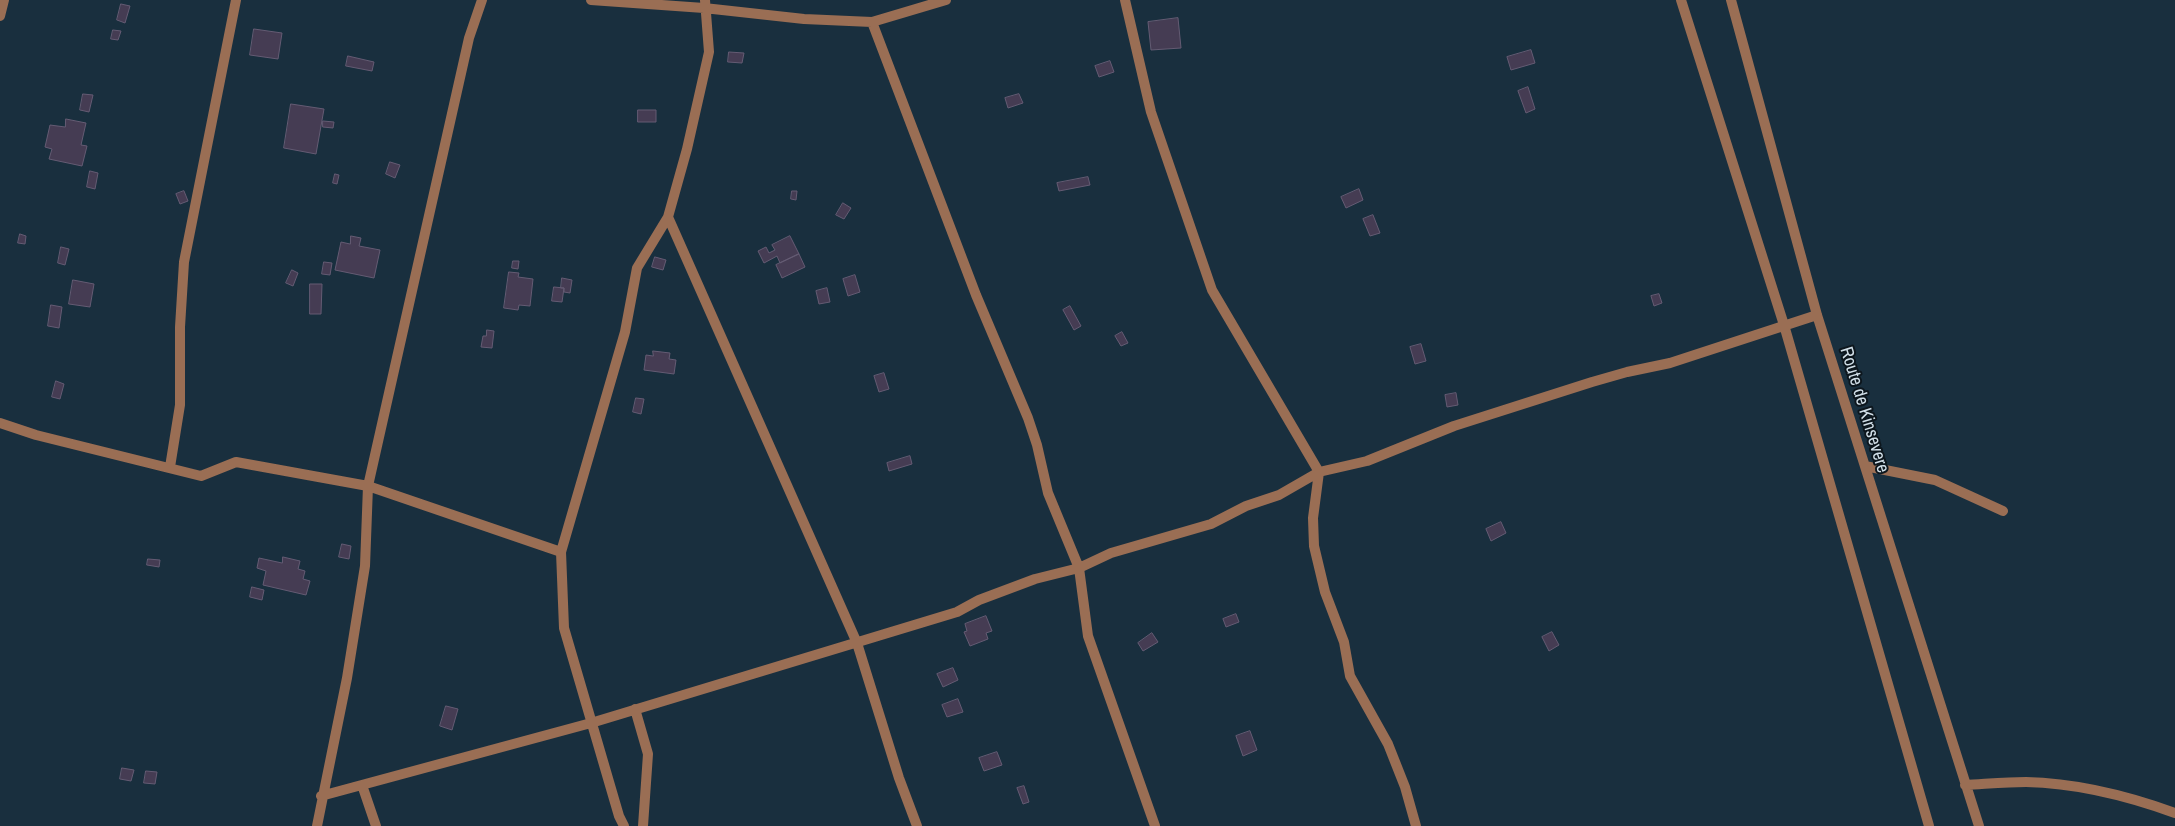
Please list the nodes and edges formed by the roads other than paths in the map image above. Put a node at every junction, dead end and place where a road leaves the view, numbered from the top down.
1 (4, 0) edge
2 (236, 0) edge
3 (482, 0) edge
4 (591, 0) edge
5 (944, 0) edge
6 (1125, 0) edge
7 (1681, 0) edge
8 (1731, 0) edge
9 (704, 4) edge
10 (0, 16) edge
11 (872, 22) junction
12 (668, 217) junction
13 (1817, 315) junction
14 (1784, 324) junction
15 (0, 423) edge
16 (1865, 466) junction
17 (170, 467) junction
18 (1319, 472) junction
19 (368, 486) junction
20 (2003, 511) dead end
21 (561, 552) junction
22 (1079, 568) junction
23 (857, 643) junction
24 (635, 709) junction
25 (591, 723) junction
26 (362, 785) junction
27 (1965, 785) junction
28 (322, 796) junction
29 (2175, 813) edge
30 (317, 826) edge
31 (376, 826) edge
32 (624, 826) edge
33 (643, 826) edge
34 (917, 826) edge
35 (1155, 826) edge
36 (1416, 826) edge
37 (1929, 826) edge
38 (1979, 826) edge

1 - 10 street
2 - 17 street
3 - 19 street
4 - 9 street
5 - 11 street
6 - 18 street
7 - 14 street
8 - 13 street, Route de Kinsevere
9 - 11 street
9 - 12 street
11 - 22 street
12 - 21 street
12 - 23 street
13 - 14 street
13 - 16 street, Route de Kinsevere
14 - 18 street
14 - 37 street
15 - 17 street
16 - 20 street
16 - 27 street, Route de Kinsevere
17 - 19 street
18 - 22 street
18 - 36 street
19 - 21 street
19 - 28 street
21 - 25 street
22 - 23 street
22 - 35 street
23 - 24 street
23 - 34 street
24 - 25 street
24 - 33 street
25 - 26 street
25 - 32 street
26 - 28 street
26 - 31 street
27 - 29 street
27 - 38 street, Route de Kinsevere
28 - 30 street

